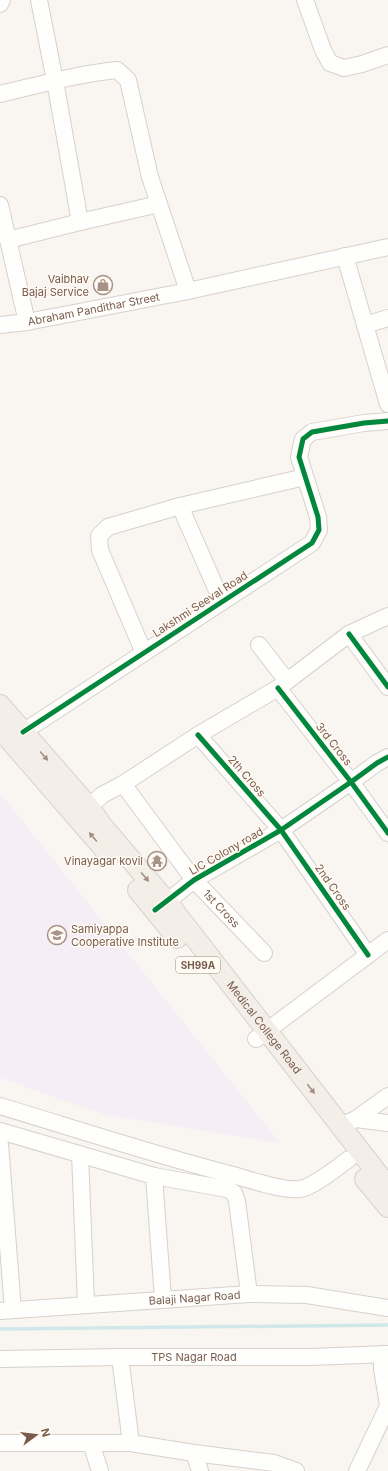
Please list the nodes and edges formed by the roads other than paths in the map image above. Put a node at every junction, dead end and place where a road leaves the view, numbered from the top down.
1 (2, 0) edge
2 (39, 0) edge
3 (306, 0) edge
4 (0, 4) edge
5 (388, 55) edge
6 (55, 81) junction
7 (0, 94) edge
8 (159, 204) junction
9 (0, 205) edge
10 (80, 222) junction
11 (8, 240) junction
12 (388, 247) edge
13 (346, 256) junction
14 (188, 291) junction
15 (388, 318) edge
16 (27, 322) junction
17 (0, 325) edge
18 (365, 325) junction
19 (388, 404) edge
20 (388, 421) edge
21 (305, 477) junction
22 (180, 506) junction
23 (222, 602) junction
24 (388, 616) edge
25 (349, 634) junction
26 (259, 645) dead end
27 (144, 653) junction
28 (283, 684) junction
29 (388, 687) edge
30 (0, 705) edge
31 (0, 729) edge
32 (23, 732) junction
33 (198, 734) junction
34 (388, 757) edge
35 (351, 782) junction
36 (123, 784) junction
37 (89, 807) junction
38 (281, 830) junction
39 (388, 833) edge
40 (194, 880) junction
41 (161, 906) junction
42 (388, 940) edge
43 (264, 954) dead end
44 (368, 955) junction
45 (261, 1036) junction
46 (388, 1096) edge
47 (0, 1106) edge
48 (348, 1123) junction
49 (388, 1123) edge
50 (0, 1131) edge
51 (0, 1144) edge
52 (80, 1154) junction
53 (349, 1159) junction
54 (154, 1176) junction
55 (388, 1187) edge
56 (388, 1207) edge
57 (249, 1294) junction
58 (163, 1300) junction
59 (86, 1304) junction
60 (388, 1308) edge
61 (6, 1310) edge
62 (385, 1354) edge
63 (120, 1357) junction
64 (0, 1359) edge
65 (388, 1405) edge
66 (0, 1443) edge
67 (91, 1443) junction
68 (131, 1443) junction
69 (194, 1453) junction
70 (100, 1471) edge
71 (200, 1471) edge
72 (296, 1471) edge
73 (357, 1471) edge

1 - 4 street
2 - 6 street
3 - 5 street
6 - 7 street
6 - 8 street
6 - 10 street
8 - 10 street
8 - 14 street
9 - 11 street
10 - 11 street
11 - 16 street
12 - 13 street, Abraham Pandithar Street
13 - 14 street, Abraham Pandithar Street
13 - 18 street
14 - 16 street, Abraham Pandithar Street
15 - 18 street
16 - 17 street, Abraham Pandithar Street
18 - 19 street
20 - 21 street, Lakshmi Seeval Road
21 - 22 street
21 - 23 street, Lakshmi Seeval Road
22 - 23 street
22 - 27 street
23 - 27 street, Lakshmi Seeval Road
24 - 25 street
25 - 28 street
25 - 29 street
26 - 28 street, 3rd Cross
27 - 32 street, Lakshmi Seeval Road
28 - 33 street
28 - 35 street, 3rd Cross
30 - 32 main road, Medical College Road / SH99A
41 -> 31 main road, Medical College Road / SH99A
32 -> 37 main road, Medical College Road / SH99A
33 - 36 street
33 - 38 street, 2th Cross
34 - 35 street, LIC Colony road
35 - 38 street, LIC Colony road
35 - 39 street, 3rd Cross
36 - 37 street
36 - 40 street, 1st Cross
37 -> 41 main road, Medical College Road / SH99A
38 - 40 street, LIC Colony road
38 - 44 street, 2nd Cross
40 - 41 street, LIC Colony road
40 - 43 street, 1st Cross
41 - 45 main road, Medical College Road / SH99A
42 - 44 street
44 - 45 street
45 -> 48 main road, Medical College Road / SH99A
45 - 53 main road, Medical College Road / SH99A
46 - 48 street
47 - 53 street
48 - 49 street
48 - 55 main road, Medical College Road / SH99A
50 - 52 street
51 - 61 street
52 - 54 street
52 - 59 street
53 - 56 main road, Medical College Road / SH99A
54 - 57 street
54 - 58 street
57 - 58 street, Balaji Nagar Road
57 - 60 street, Balaji Nagar Road
58 - 59 street, Balaji Nagar Road
59 - 61 street, Balaji Nagar Road
62 - 63 street, TPS Nagar Road
62 - 65 street
63 - 64 street, TPS Nagar Road
63 - 68 street
65 - 73 street
66 - 67 street
67 - 68 street
67 - 70 street
68 - 69 street
69 - 71 street
69 - 72 street

